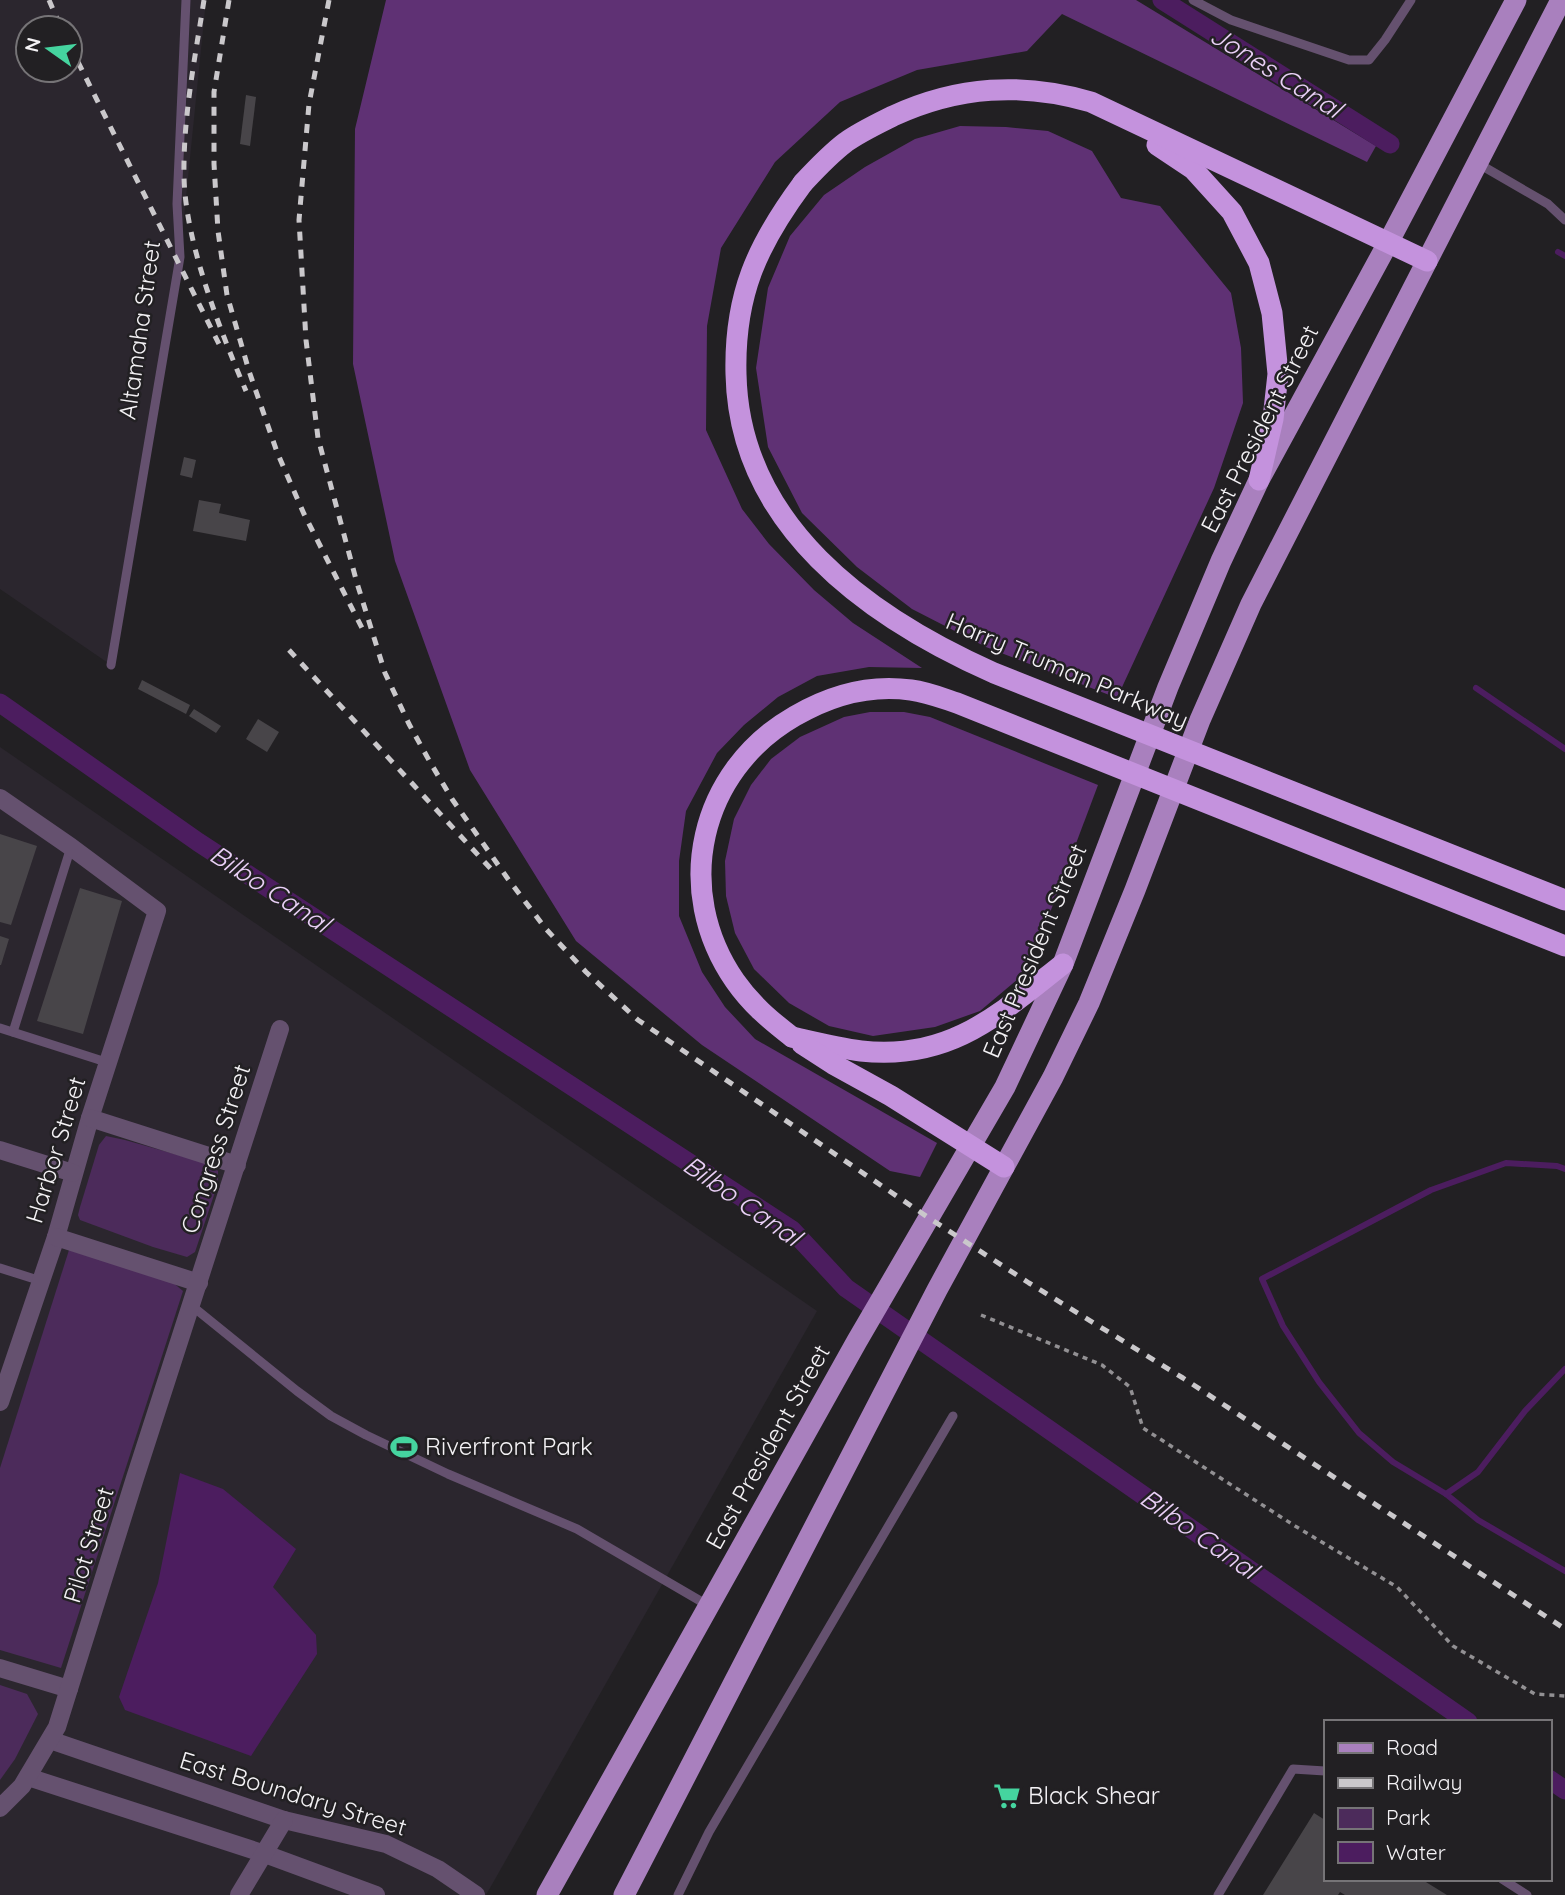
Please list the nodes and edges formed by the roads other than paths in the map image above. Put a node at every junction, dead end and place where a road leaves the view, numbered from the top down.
1 (186, 0) edge
2 (1193, 0) edge
3 (1411, 0) edge
4 (1516, 0) edge
5 (1561, 0) edge
6 (1091, 102) junction
7 (1478, 163) junction
8 (1565, 220) edge
9 (1388, 243) junction
10 (1427, 261) junction
11 (1259, 480) junction
12 (111, 665) dead end
13 (0, 798) edge
14 (71, 847) junction
15 (1565, 900) edge
16 (1565, 946) edge
17 (1063, 964) junction
18 (0, 1028) edge
19 (280, 1029) dead end
20 (13, 1032) junction
21 (792, 1037) junction
22 (109, 1063) junction
23 (90, 1118) junction
24 (971, 1146) junction
25 (0, 1150) edge
26 (237, 1165) junction
27 (1004, 1167) junction
28 (73, 1173) junction
29 (56, 1237) junction
30 (0, 1268) edge
31 (41, 1281) junction
32 (199, 1283) junction
33 (192, 1306) junction
34 (0, 1402) edge
35 (953, 1416) dead end
36 (709, 1606) junction
37 (0, 1668) edge
38 (69, 1689) junction
39 (50, 1740) junction
40 (1324, 1771) edge
41 (27, 1777) junction
42 (0, 1808) edge
43 (284, 1820) junction
44 (265, 1854) junction
45 (1505, 1881) edge
46 (239, 1895) edge
47 (376, 1895) edge
48 (476, 1895) edge
49 (547, 1895) edge
50 (624, 1895) edge
51 (678, 1895) edge
52 (1217, 1895) edge
53 (1527, 1895) edge

1 - 12 lane, Altamaha Street
2 - 3 lane
4 - 9 main road, East President Street
5 - 7 main road
6 - 9 highway
6 - 11 highway
6 - 15 highway, Harry Truman Parkway, bridge
7 - 8 lane
7 - 10 main road
9 - 10 highway
9 - 11 main road, East President Street
10 - 27 main road
11 - 17 main road, East President Street
13 - 14 street
14 - 20 lane
14 - 22 street, Harbor Street
16 - 21 highway, bridge
17 - 21 highway
17 - 24 main road, East President Street
18 - 20 lane
19 - 26 street, Congress Street
20 - 22 lane
21 - 24 highway
22 - 23 street, Harbor Street
23 - 26 street
23 - 28 street, Harbor Street
24 - 27 highway
24 - 36 main road, East President Street
25 - 28 street
26 - 32 street, Congress Street
27 - 50 main road
28 - 29 street, Harbor Street
29 - 31 street, Harbor Street
29 - 32 street
30 - 31 lane
31 - 34 street, Harbor Street
32 - 33 street, Pilot Street
33 - 36 lane
33 - 38 street, Pilot Street
35 - 51 lane
36 - 49 main road, East President Street
37 - 38 street
38 - 39 street, Pilot Street
39 - 41 street, Pilot Street
39 - 43 street, East Boundary Street
40 - 52 lane
41 - 42 street, Pilot Street
41 - 44 street
43 - 44 street
43 - 48 street, East Boundary Street
44 - 46 street
44 - 47 street
45 - 53 lane

